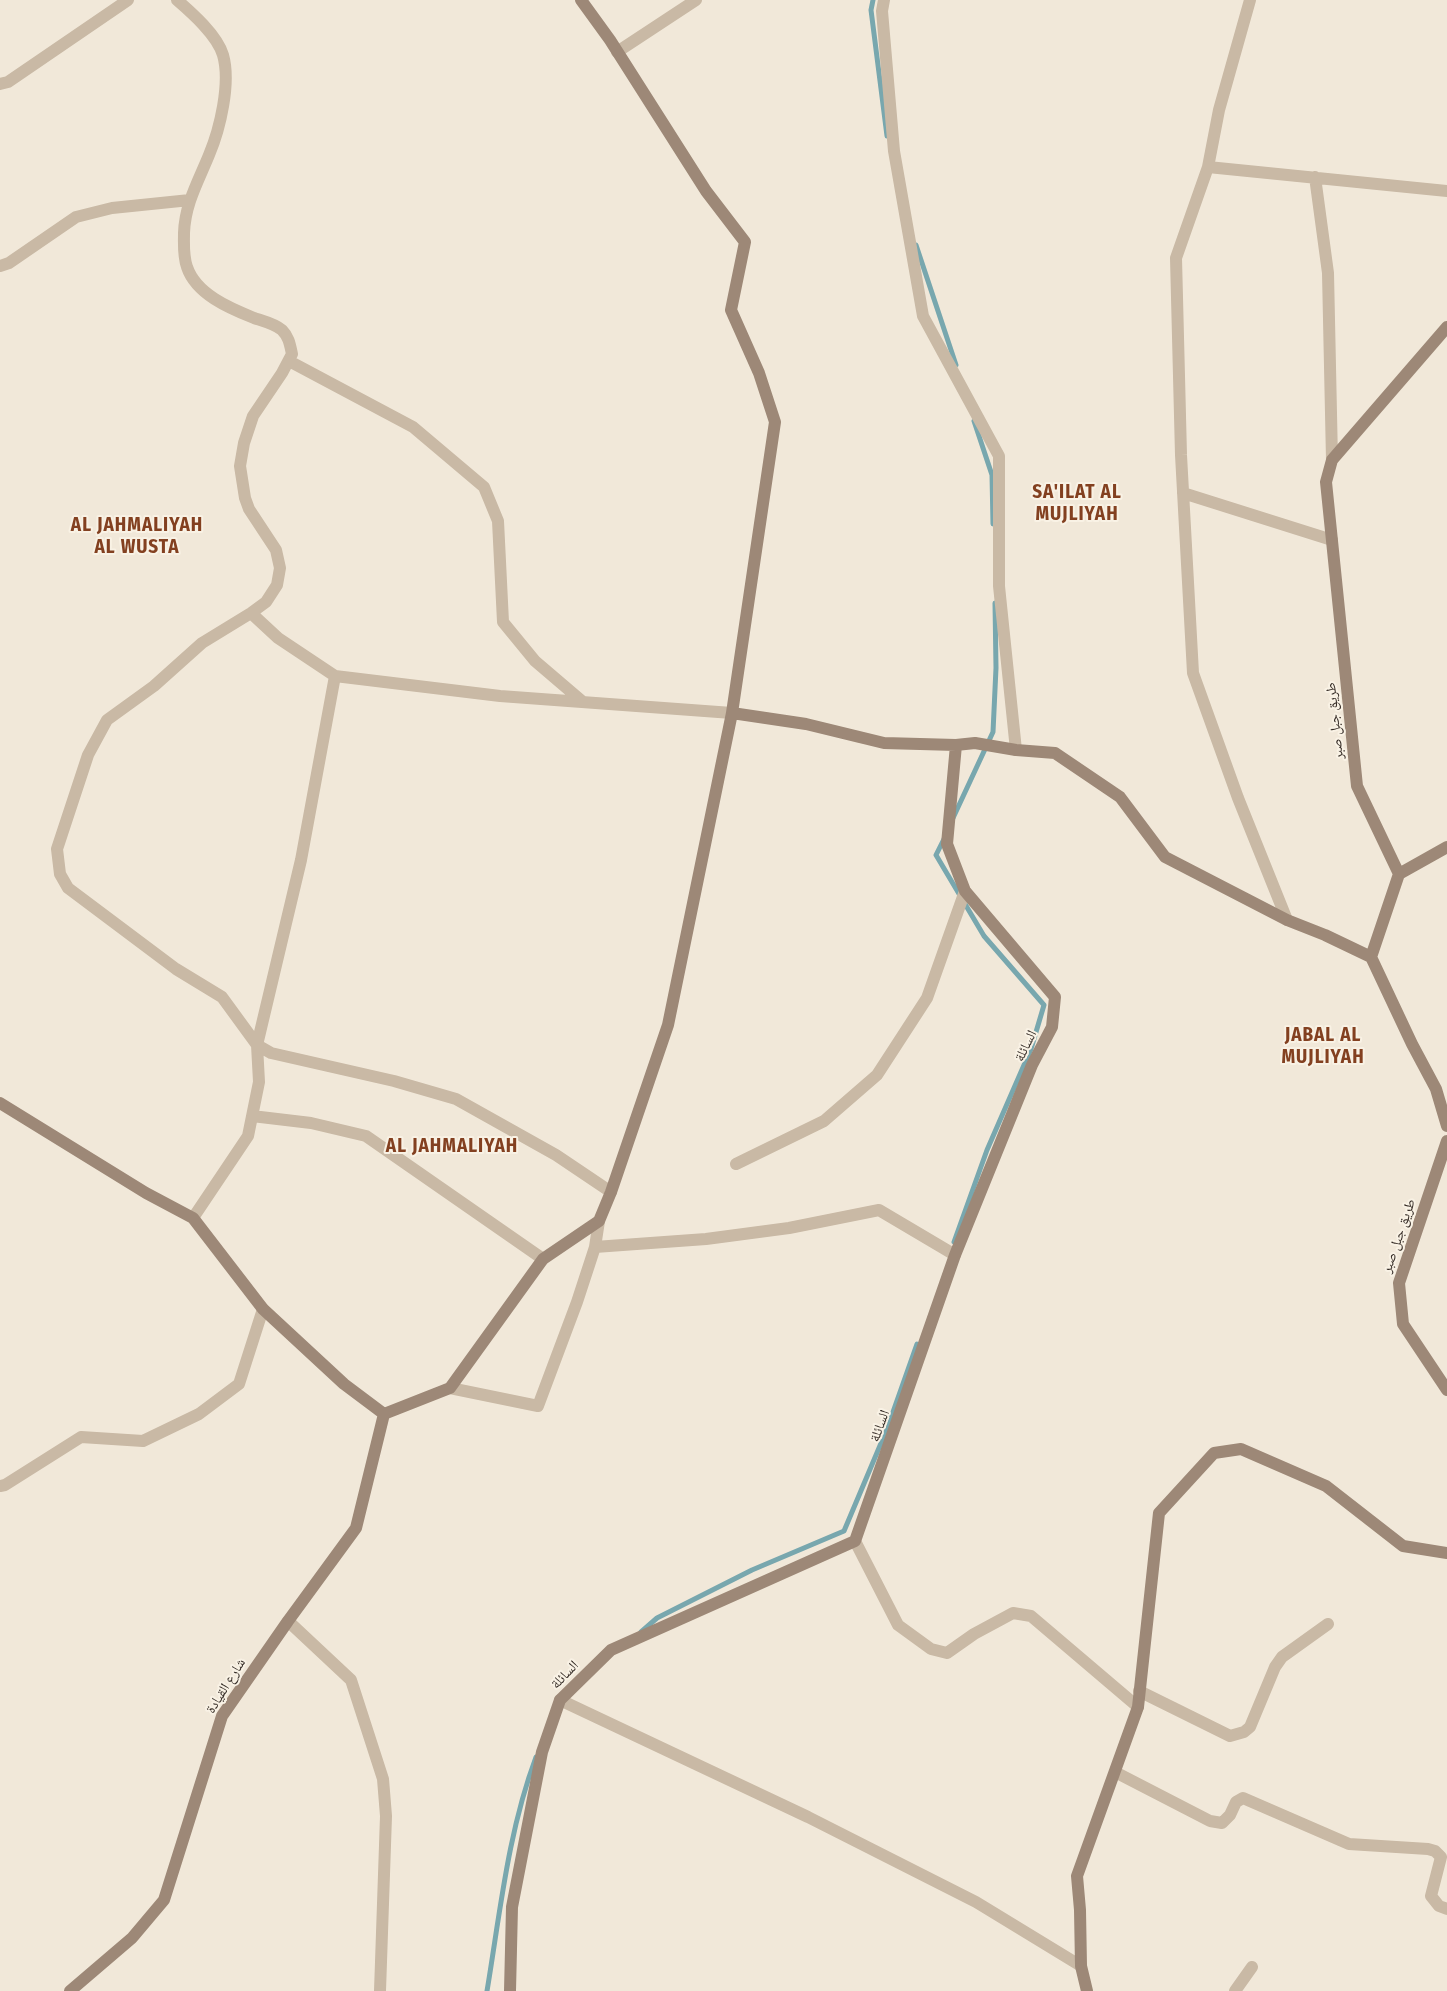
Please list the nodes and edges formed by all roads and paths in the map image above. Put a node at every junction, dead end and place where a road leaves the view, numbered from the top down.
1 (128, 0) edge
2 (177, 0) edge
3 (581, 0) edge
4 (696, 0) edge
5 (884, 0) edge
6 (1250, 0) edge
7 (617, 52) junction
8 (0, 84) edge
9 (1208, 167) junction
10 (1315, 177) junction
11 (1447, 191) edge
12 (190, 200) junction
13 (0, 266) edge
14 (1447, 327) edge
15 (289, 361) junction
16 (1332, 460) junction
17 (1183, 493) junction
18 (1332, 540) junction
19 (251, 613) junction
20 (335, 676) junction
21 (582, 702) junction
22 (732, 713) junction
23 (956, 745) junction
24 (1016, 750) junction
25 (1447, 847) edge
26 (1399, 874) junction
27 (965, 891) junction
28 (1287, 920) junction
29 (1371, 957) junction
30 (257, 1045) junction
31 (0, 1102) edge
32 (252, 1116) junction
33 (1447, 1126) edge
34 (1447, 1141) edge
35 (736, 1164) dead end
36 (611, 1192) junction
37 (193, 1218) junction
38 (599, 1221) junction
39 (595, 1247) junction
40 (955, 1255) junction
41 (543, 1259) junction
42 (263, 1308) junction
43 (450, 1388) junction
44 (1447, 1390) edge
45 (384, 1414) junction
46 (0, 1486) edge
47 (855, 1542) junction
48 (1447, 1553) edge
49 (288, 1622) junction
50 (1328, 1624) dead end
51 (1139, 1691) junction
52 (560, 1700) junction
53 (1138, 1707) junction
54 (1115, 1772) junction
55 (1447, 1909) edge
56 (1081, 1966) junction
57 (1252, 1967) dead end
58 (70, 1991) edge
59 (380, 1991) edge
60 (510, 1991) edge
61 (1087, 1991) edge
62 (1236, 1991) edge

1 - 8 street
2 - 12 street
3 - 7 street
4 - 7 street
5 - 24 street
6 - 9 street
7 - 22 street
9 - 10 street
9 - 17 street
10 - 11 street
10 - 16 street
12 - 13 street
12 - 15 street
14 - 16 street, طريق جبل صبر
15 - 19 street
15 - 21 street
16 - 18 street, طريق جبل صبر
17 - 18 street
17 - 28 street
18 - 26 street, طريق جبل صبر
19 - 20 street
19 - 30 street
20 - 21 street
20 - 30 street
21 - 22 street
22 - 23 street
22 - 36 street
23 - 24 street
23 - 27 street, السائلة
24 - 28 street
25 - 26 street
26 - 29 street
27 - 35 street
27 - 40 street, السائلة
28 - 29 street
29 - 33 street
30 - 32 street
30 - 36 street
31 - 37 street
32 - 37 street
32 - 41 street
34 - 44 street, طريق جبل صبر
36 - 38 street
37 - 42 street
38 - 39 street
38 - 41 street
39 - 40 street
39 - 43 street
40 - 47 street, السائلة
41 - 43 street
42 - 45 street
42 - 46 street
43 - 45 street
45 - 49 street, شارع القيادة
47 - 52 street, السائلة
47 - 53 street
48 - 51 street
49 - 58 street, شارع القيادة
49 - 59 street
50 - 51 street
51 - 53 street
52 - 56 street
52 - 60 street, السائلة
53 - 54 street
54 - 55 street
54 - 56 street
56 - 61 street
57 - 62 street

